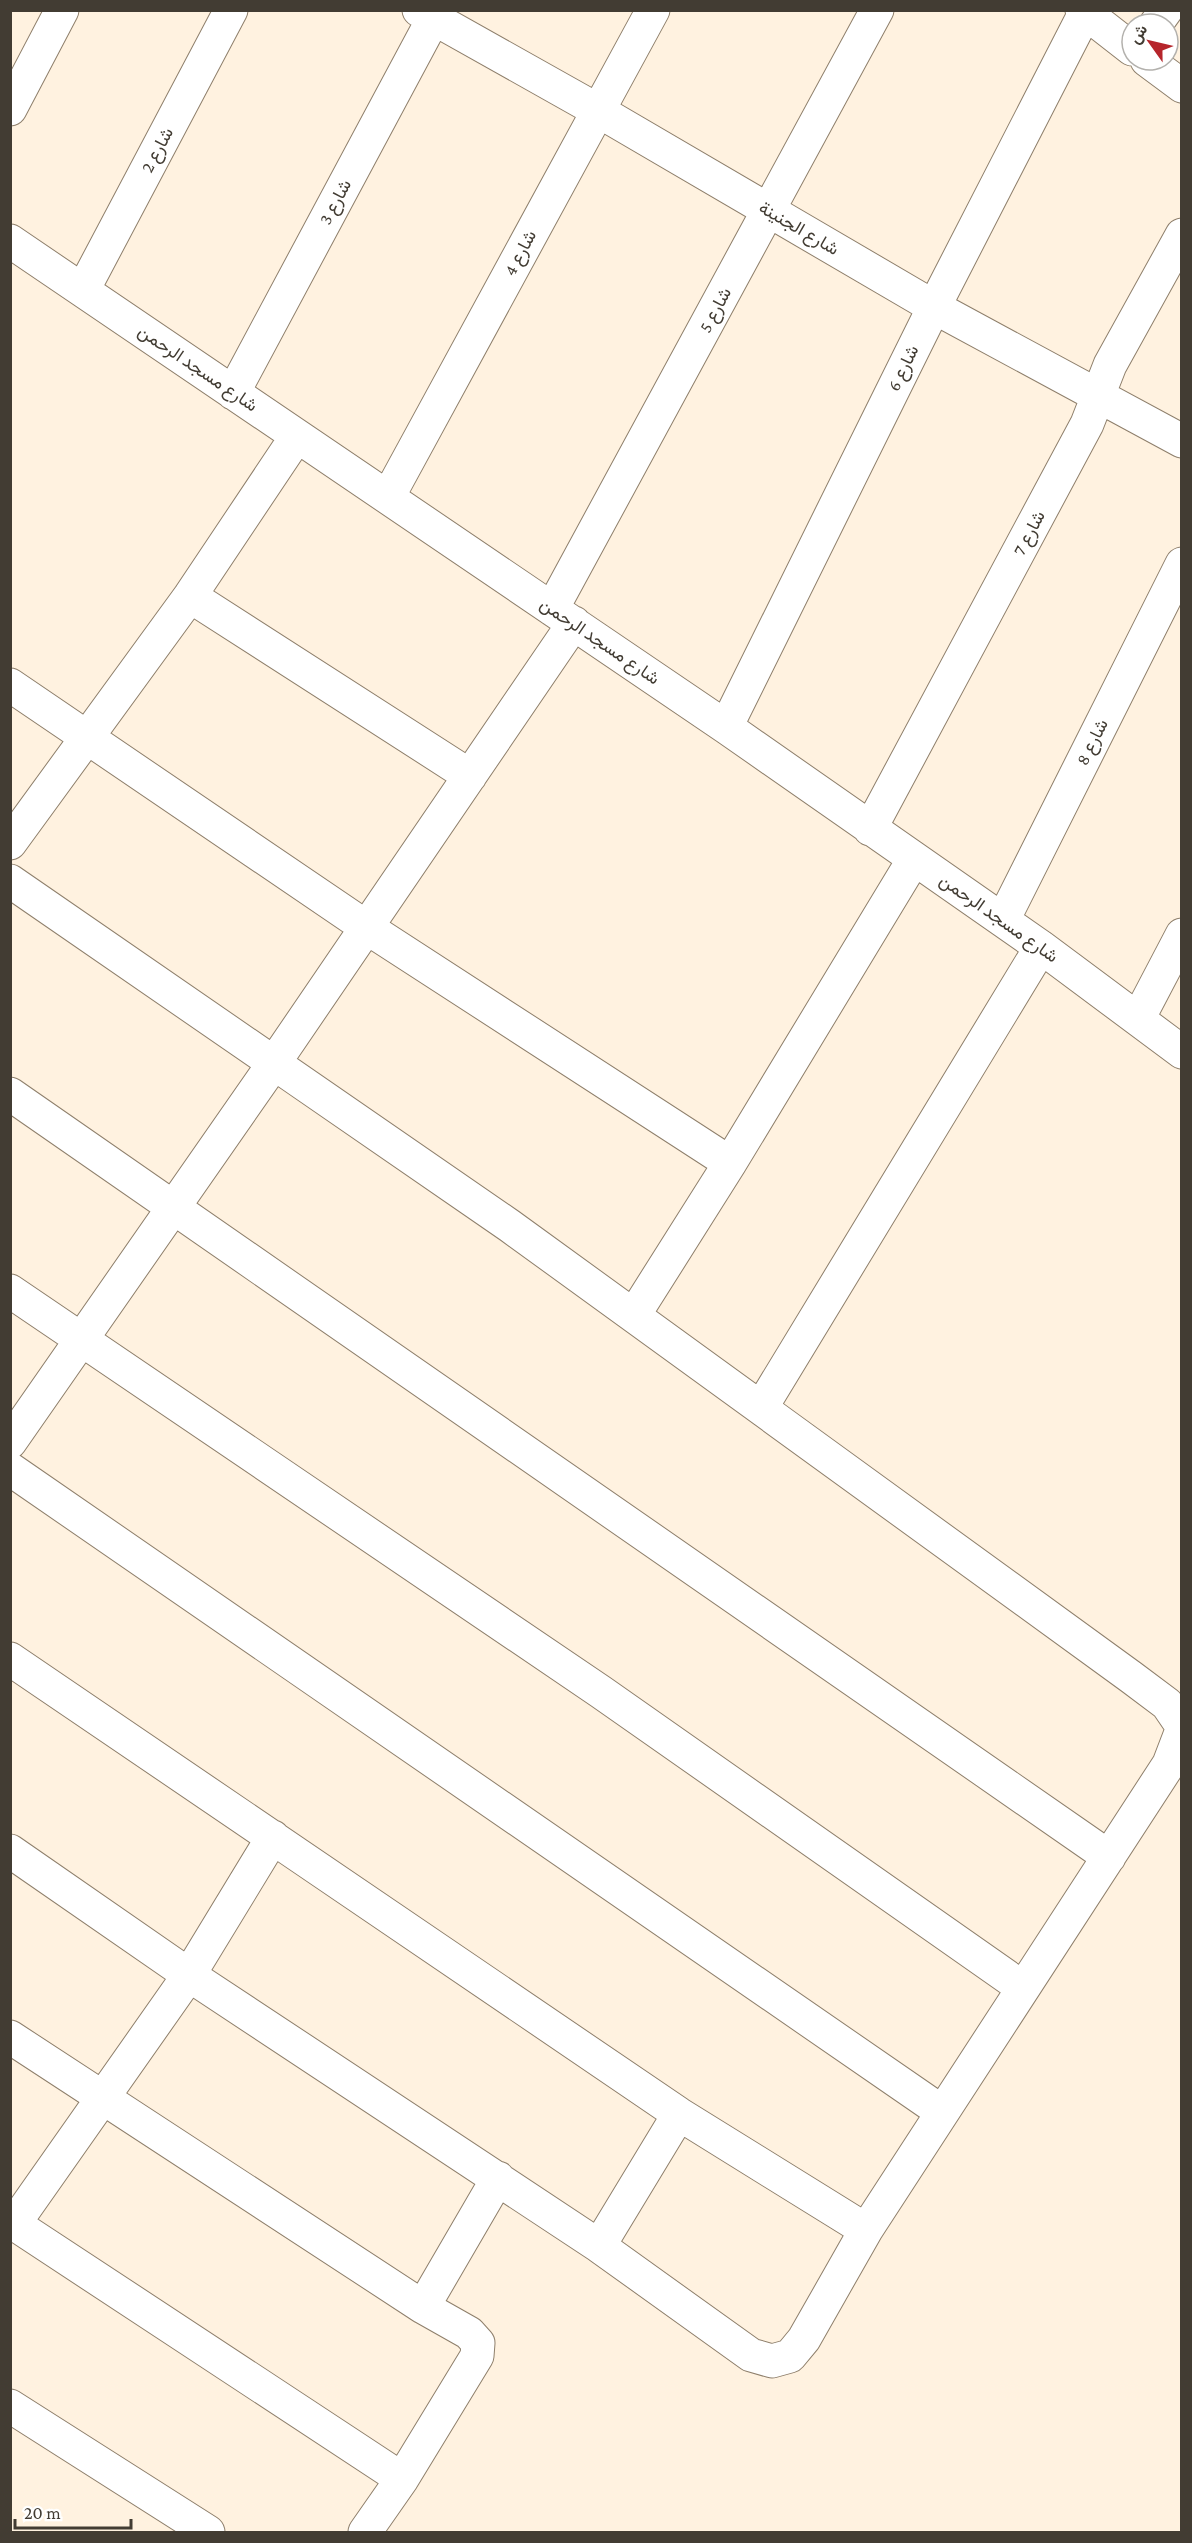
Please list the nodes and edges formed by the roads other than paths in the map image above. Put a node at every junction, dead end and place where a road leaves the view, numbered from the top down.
1 (62, 10) edge
2 (231, 10) edge
3 (654, 10) edge
4 (877, 10) edge
5 (1084, 12) edge
6 (430, 13) edge
7 (1120, 40) edge
8 (1163, 72) edge
9 (1182, 86) edge
10 (10, 109) edge
11 (597, 110) junction
12 (768, 211) junction
13 (1182, 235) edge
14 (10, 241) edge
15 (83, 290) junction
16 (934, 307) junction
17 (233, 393) junction
18 (1098, 395) junction
19 (297, 436) junction
20 (1182, 441) edge
21 (388, 497) junction
22 (1182, 564) edge
23 (190, 596) junction
24 (563, 616) junction
25 (10, 685) edge
26 (726, 727) junction
27 (86, 736) junction
28 (470, 776) junction
29 (870, 829) junction
30 (10, 843) edge
31 (914, 859) junction
32 (10, 881) edge
33 (1002, 920) junction
34 (366, 927) junction
35 (1182, 935) edge
36 (1041, 947) junction
37 (1138, 1019) junction
38 (1182, 1052) edge
39 (274, 1063) junction
40 (10, 1094) edge
41 (730, 1163) junction
42 (172, 1208) junction
43 (10, 1292) edge
44 (634, 1315) junction
45 (80, 1341) junction
46 (760, 1407) junction
47 (10, 1442) edge
48 (10, 1469) edge
49 (10, 1659) edge
50 (1182, 1728) edge
51 (273, 1837) junction
52 (10, 1851) edge
53 (1109, 1857) junction
54 (189, 1975) junction
55 (1023, 1988) junction
56 (10, 2037) edge
57 (104, 2098) junction
58 (942, 2112) junction
59 (679, 2114) junction
60 (498, 2178) junction
61 (12, 2223) edge
62 (866, 2230) junction
63 (599, 2246) junction
64 (423, 2307) junction
65 (10, 2406) edge
66 (402, 2479) junction
67 (208, 2532) edge
68 (365, 2532) edge

1 - 10 street
2 - 15 street, شارع 2
3 - 11 street, شارع 4
4 - 12 street, شارع 5
5 - 7 street
5 - 16 street, شارع 6
6 - 11 street, شارع الجنينة
6 - 17 street, شارع 3
8 - 9 street
11 - 12 street, شارع الجنينة
11 - 21 street, شارع 4
12 - 16 street, شارع الجنينة
12 - 24 street, شارع 5
13 - 18 street, شارع 7
14 - 15 street, شارع مسجد الرحمن
15 - 17 street, شارع مسجد الرحمن
16 - 18 street, شارع الجنينة
16 - 26 street, شارع 6
17 - 19 street, شارع مسجد الرحمن
18 - 20 street, شارع الجنينة
18 - 29 street, شارع 7
19 - 21 street, شارع مسجد الرحمن
19 - 23 street
21 - 24 street, شارع مسجد الرحمن
22 - 33 street, شارع 8
23 - 27 street
23 - 28 street
24 - 26 street, شارع مسجد الرحمن
24 - 28 street, شارع 5
25 - 27 street
26 - 29 street, شارع مسجد الرحمن
27 - 30 street
27 - 34 street
28 - 34 street, شارع 5
29 - 31 street, شارع مسجد الرحمن
31 - 33 street, شارع مسجد الرحمن
31 - 41 street
32 - 39 street
33 - 36 street, شارع مسجد الرحمن
34 - 39 street, شارع 5
34 - 41 street
35 - 37 street
36 - 37 street, شارع مسجد الرحمن
36 - 46 street
37 - 38 street, شارع مسجد الرحمن
39 - 42 street, شارع 5
39 - 44 street
40 - 42 street
41 - 44 street
42 - 45 street, شارع 5
42 - 53 street
43 - 45 street
44 - 46 street
45 - 47 street, شارع 5
45 - 55 street
46 - 50 street
48 - 58 street
49 - 51 street
50 - 53 street
51 - 54 street
51 - 59 street
52 - 54 street
53 - 55 street
54 - 57 street
54 - 60 street
55 - 58 street
56 - 57 street
57 - 61 street
57 - 64 street
58 - 62 street
59 - 62 street
59 - 63 street
60 - 63 street
60 - 64 street
61 - 66 street
62 - 63 street
64 - 66 street
65 - 67 street
66 - 68 street

